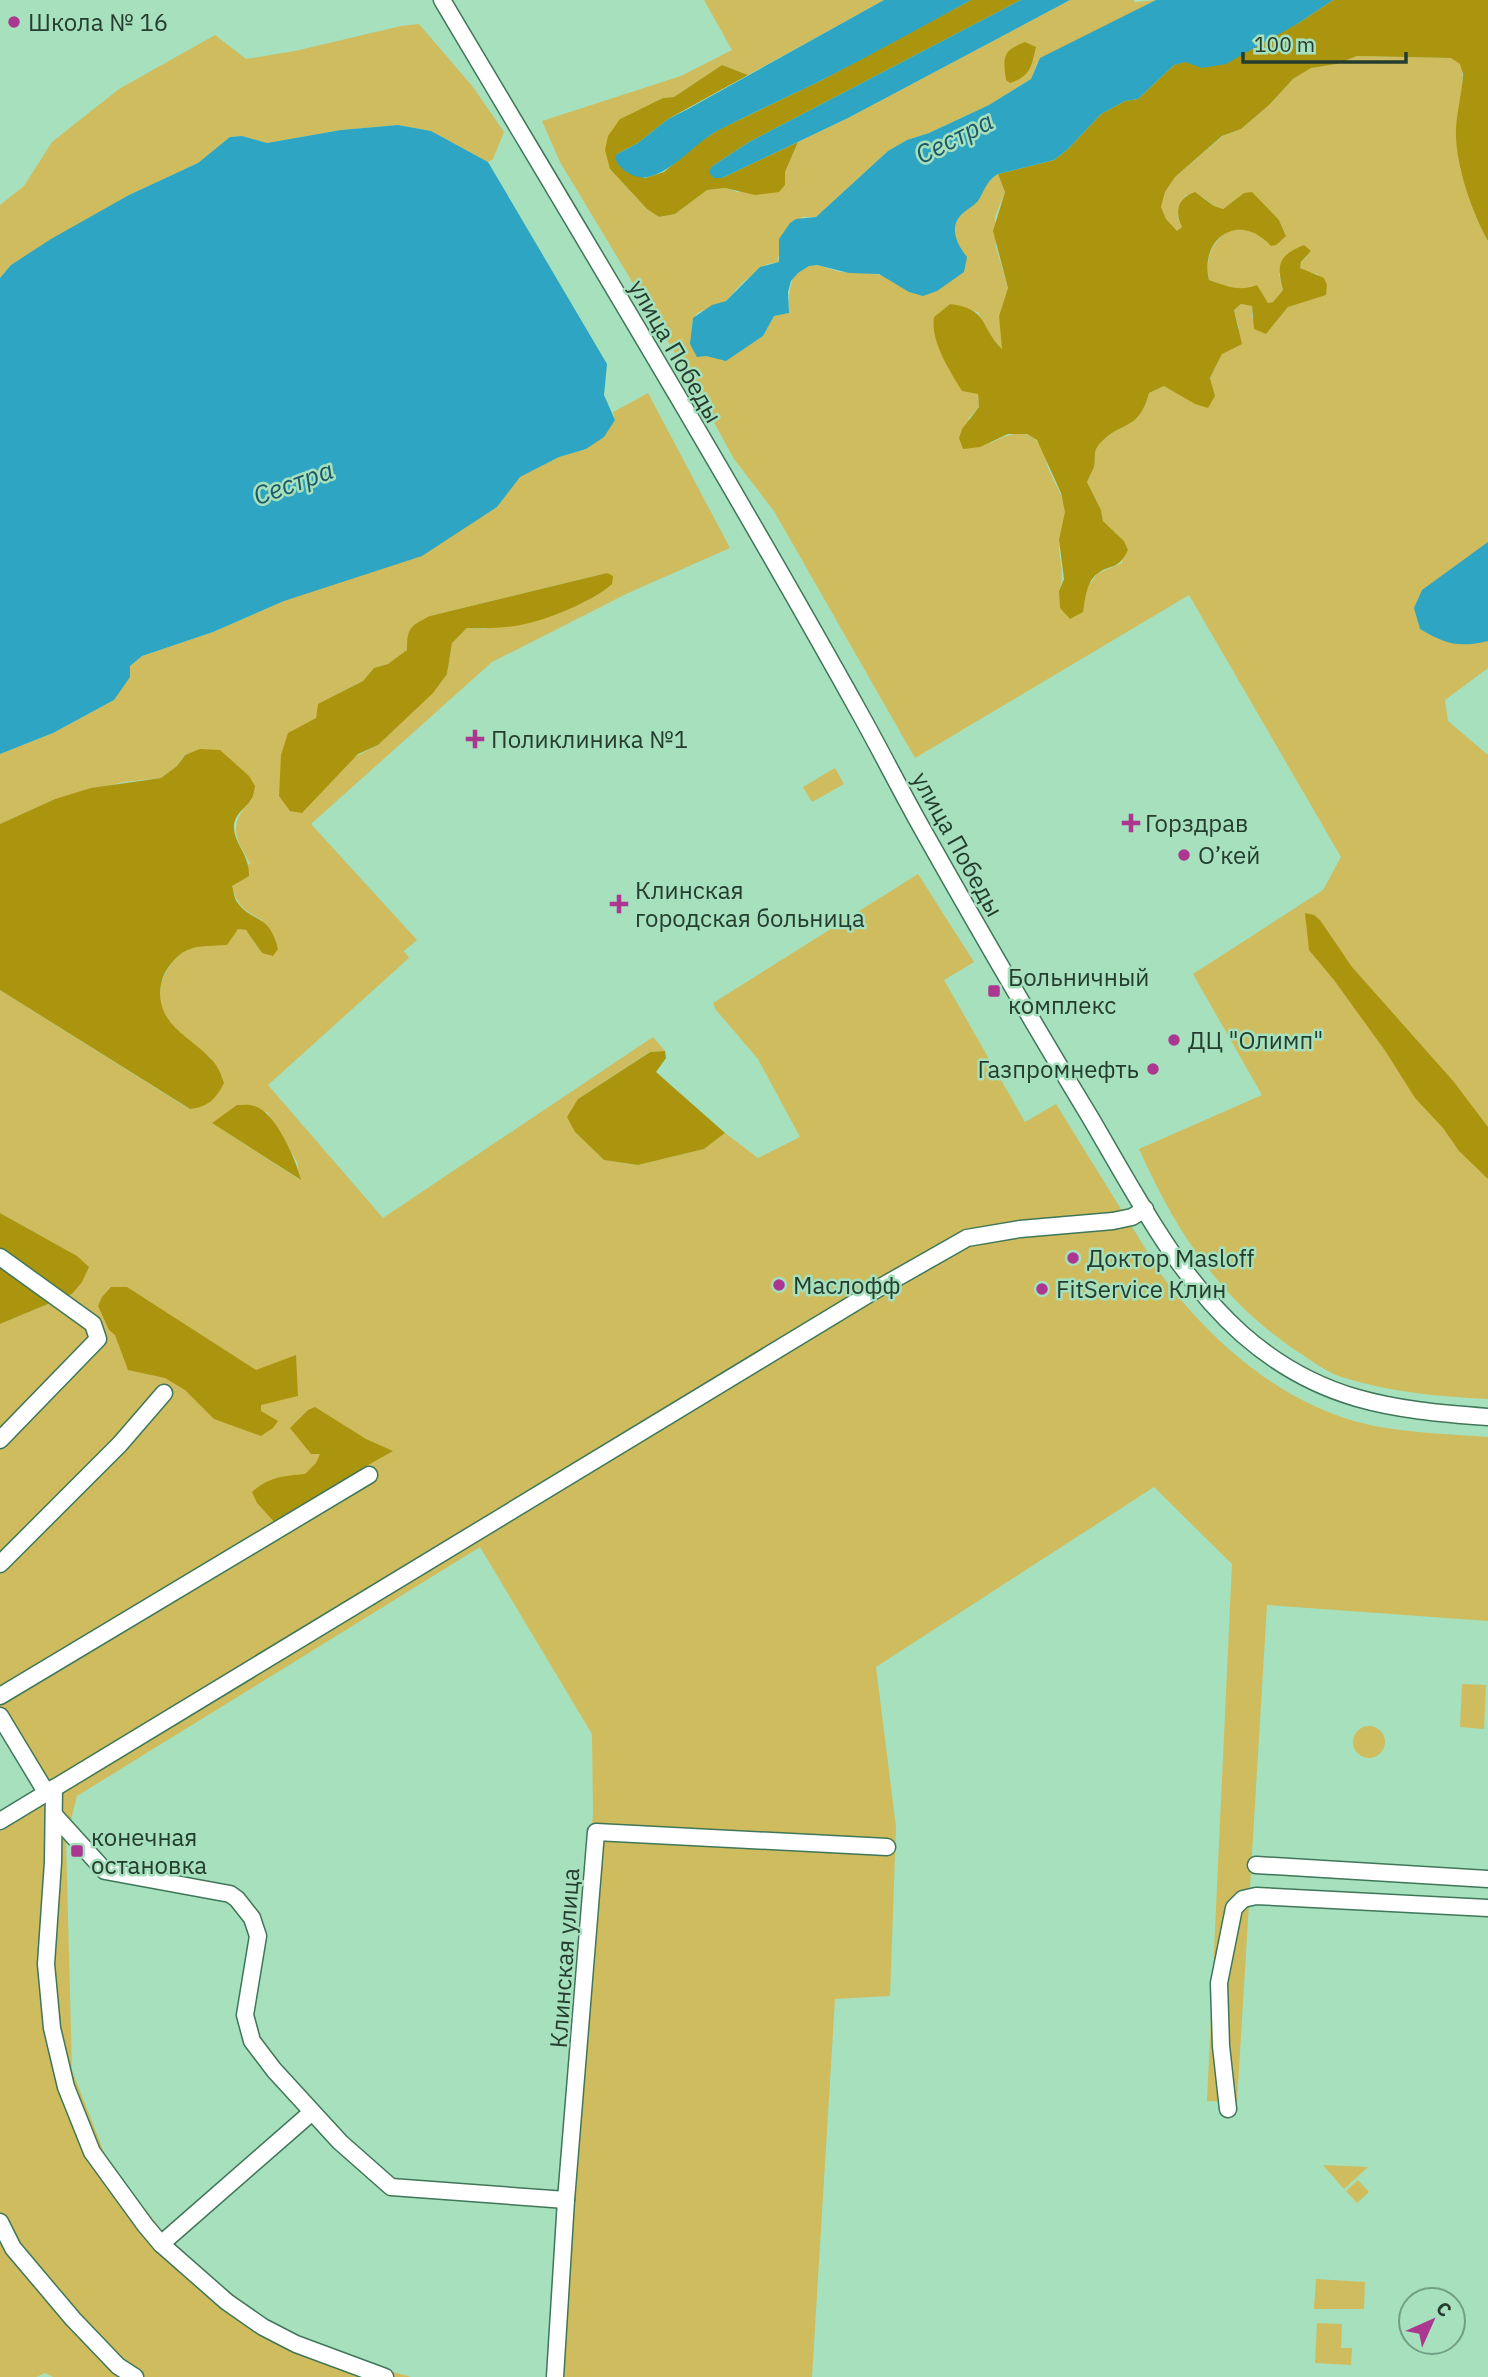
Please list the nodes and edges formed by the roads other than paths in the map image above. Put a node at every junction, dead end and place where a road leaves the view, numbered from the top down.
1 (442, 0) edge
2 (1144, 1209) junction
3 (0, 1257) edge
4 (164, 1393) dead end
5 (1488, 1417) edge
6 (0, 1440) edge
7 (369, 1475) dead end
8 (0, 1564) edge
9 (0, 1696) edge
10 (0, 1716) edge
11 (50, 1790) junction
12 (55, 1816) junction
13 (0, 1821) edge
14 (887, 1847) dead end
15 (1256, 1865) dead end
16 (1488, 1879) edge
17 (1488, 1908) edge
18 (1228, 2109) dead end
19 (312, 2112) junction
20 (566, 2200) junction
21 (0, 2222) edge
22 (161, 2244) junction
23 (135, 2377) edge
24 (385, 2377) edge
25 (555, 2377) edge

1 - 2 street, улица Победы
2 - 5 street, улица Победы
2 - 11 street
3 - 6 street
4 - 8 street
7 - 9 street
10 - 11 street
11 - 12 street
11 - 13 street
12 - 19 street
12 - 22 street
14 - 20 street, Клинская улица
15 - 16 street
17 - 18 street
19 - 20 street
19 - 22 street
20 - 25 street, Клинская улица
21 - 23 street
22 - 24 street

